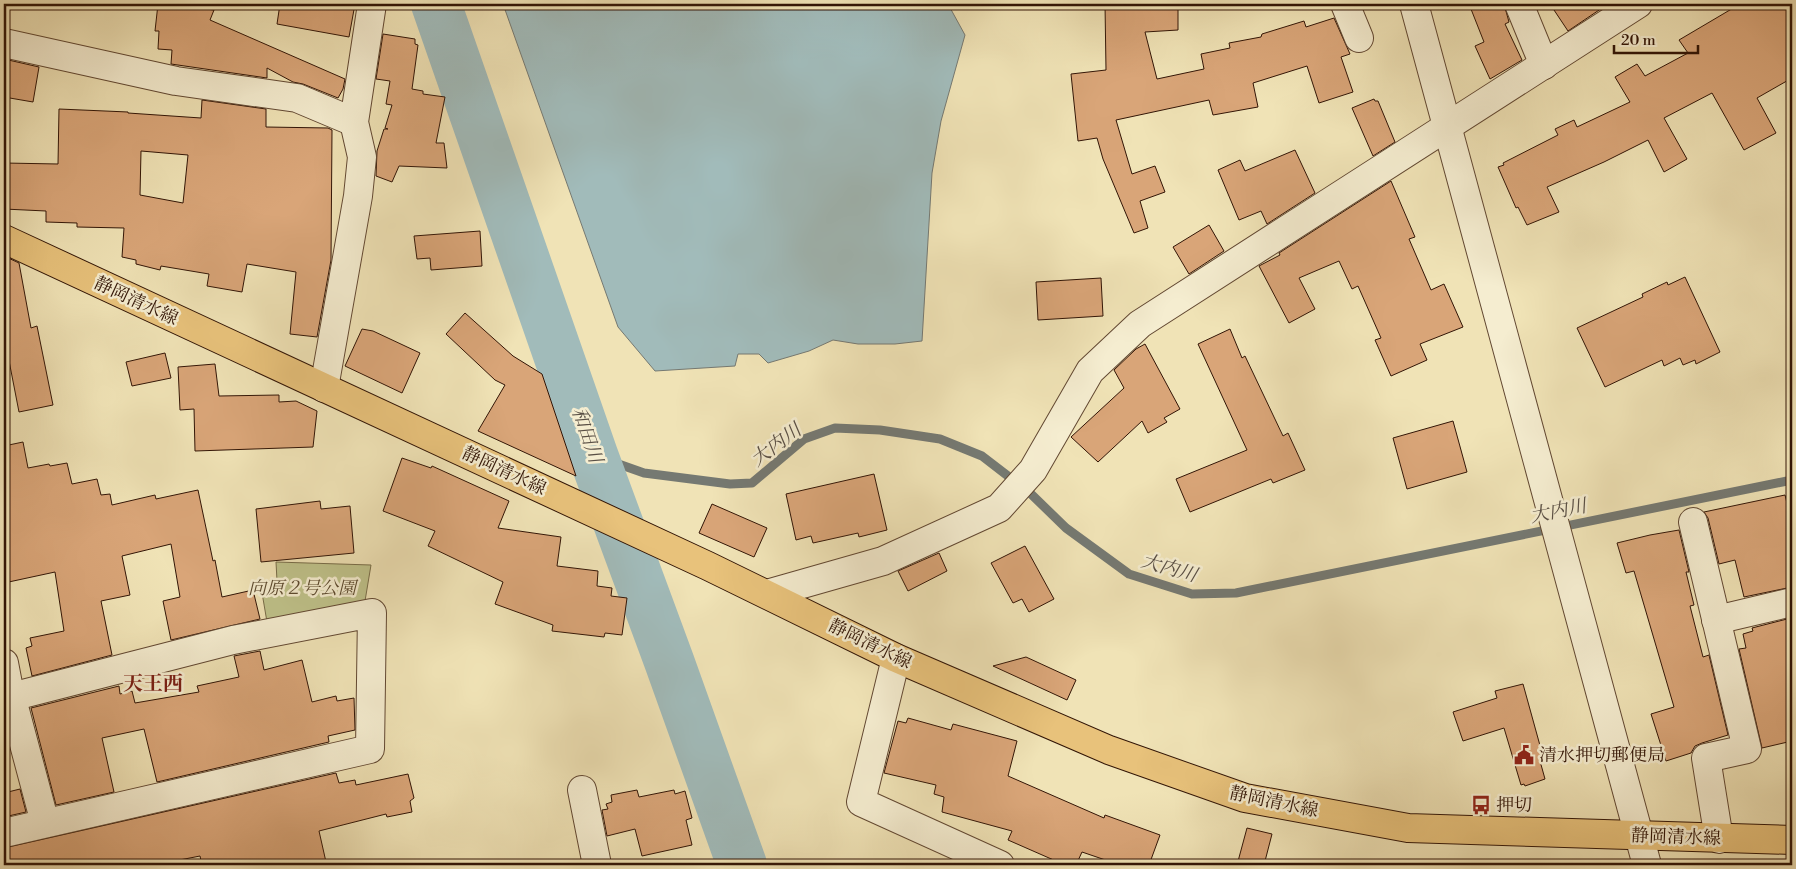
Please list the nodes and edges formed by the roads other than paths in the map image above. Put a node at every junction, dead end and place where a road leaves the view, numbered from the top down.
1 (372, 4) edge
2 (1345, 4) edge
3 (1414, 4) edge
4 (1519, 4) edge
5 (1638, 4) edge
6 (1359, 38) dead end
7 (4, 43) edge
8 (1544, 64) junction
9 (354, 122) junction
10 (1448, 126) junction
11 (4, 239) edge
12 (324, 388) junction
13 (1693, 522) dead end
14 (768, 594) junction
15 (1792, 602) edge
16 (1716, 620) junction
17 (896, 658) junction
18 (7, 683) edge
19 (582, 790) dead end
20 (45, 823) junction
21 (4, 833) edge
22 (1639, 836) junction
23 (1719, 839) junction
24 (1792, 840) edge
25 (597, 865) edge
26 (1000, 865) edge
27 (1647, 865) edge

1 - 9 street
2 - 6 street
3 - 10 street
4 - 8 street
5 - 8 street
7 - 9 street
8 - 10 street
9 - 12 street
10 - 14 street
10 - 22 street
11 - 12 main road, 静岡清水線
12 - 14 main road, 静岡清水線
13 - 16 street
14 - 17 main road, 静岡清水線
15 - 16 street
16 - 23 street
17 - 22 main road, 静岡清水線
17 - 26 street
18 - 20 street
18 - 20 street
19 - 25 street
20 - 21 street
22 - 23 main road, 静岡清水線
22 - 27 street
23 - 24 main road, 静岡清水線

